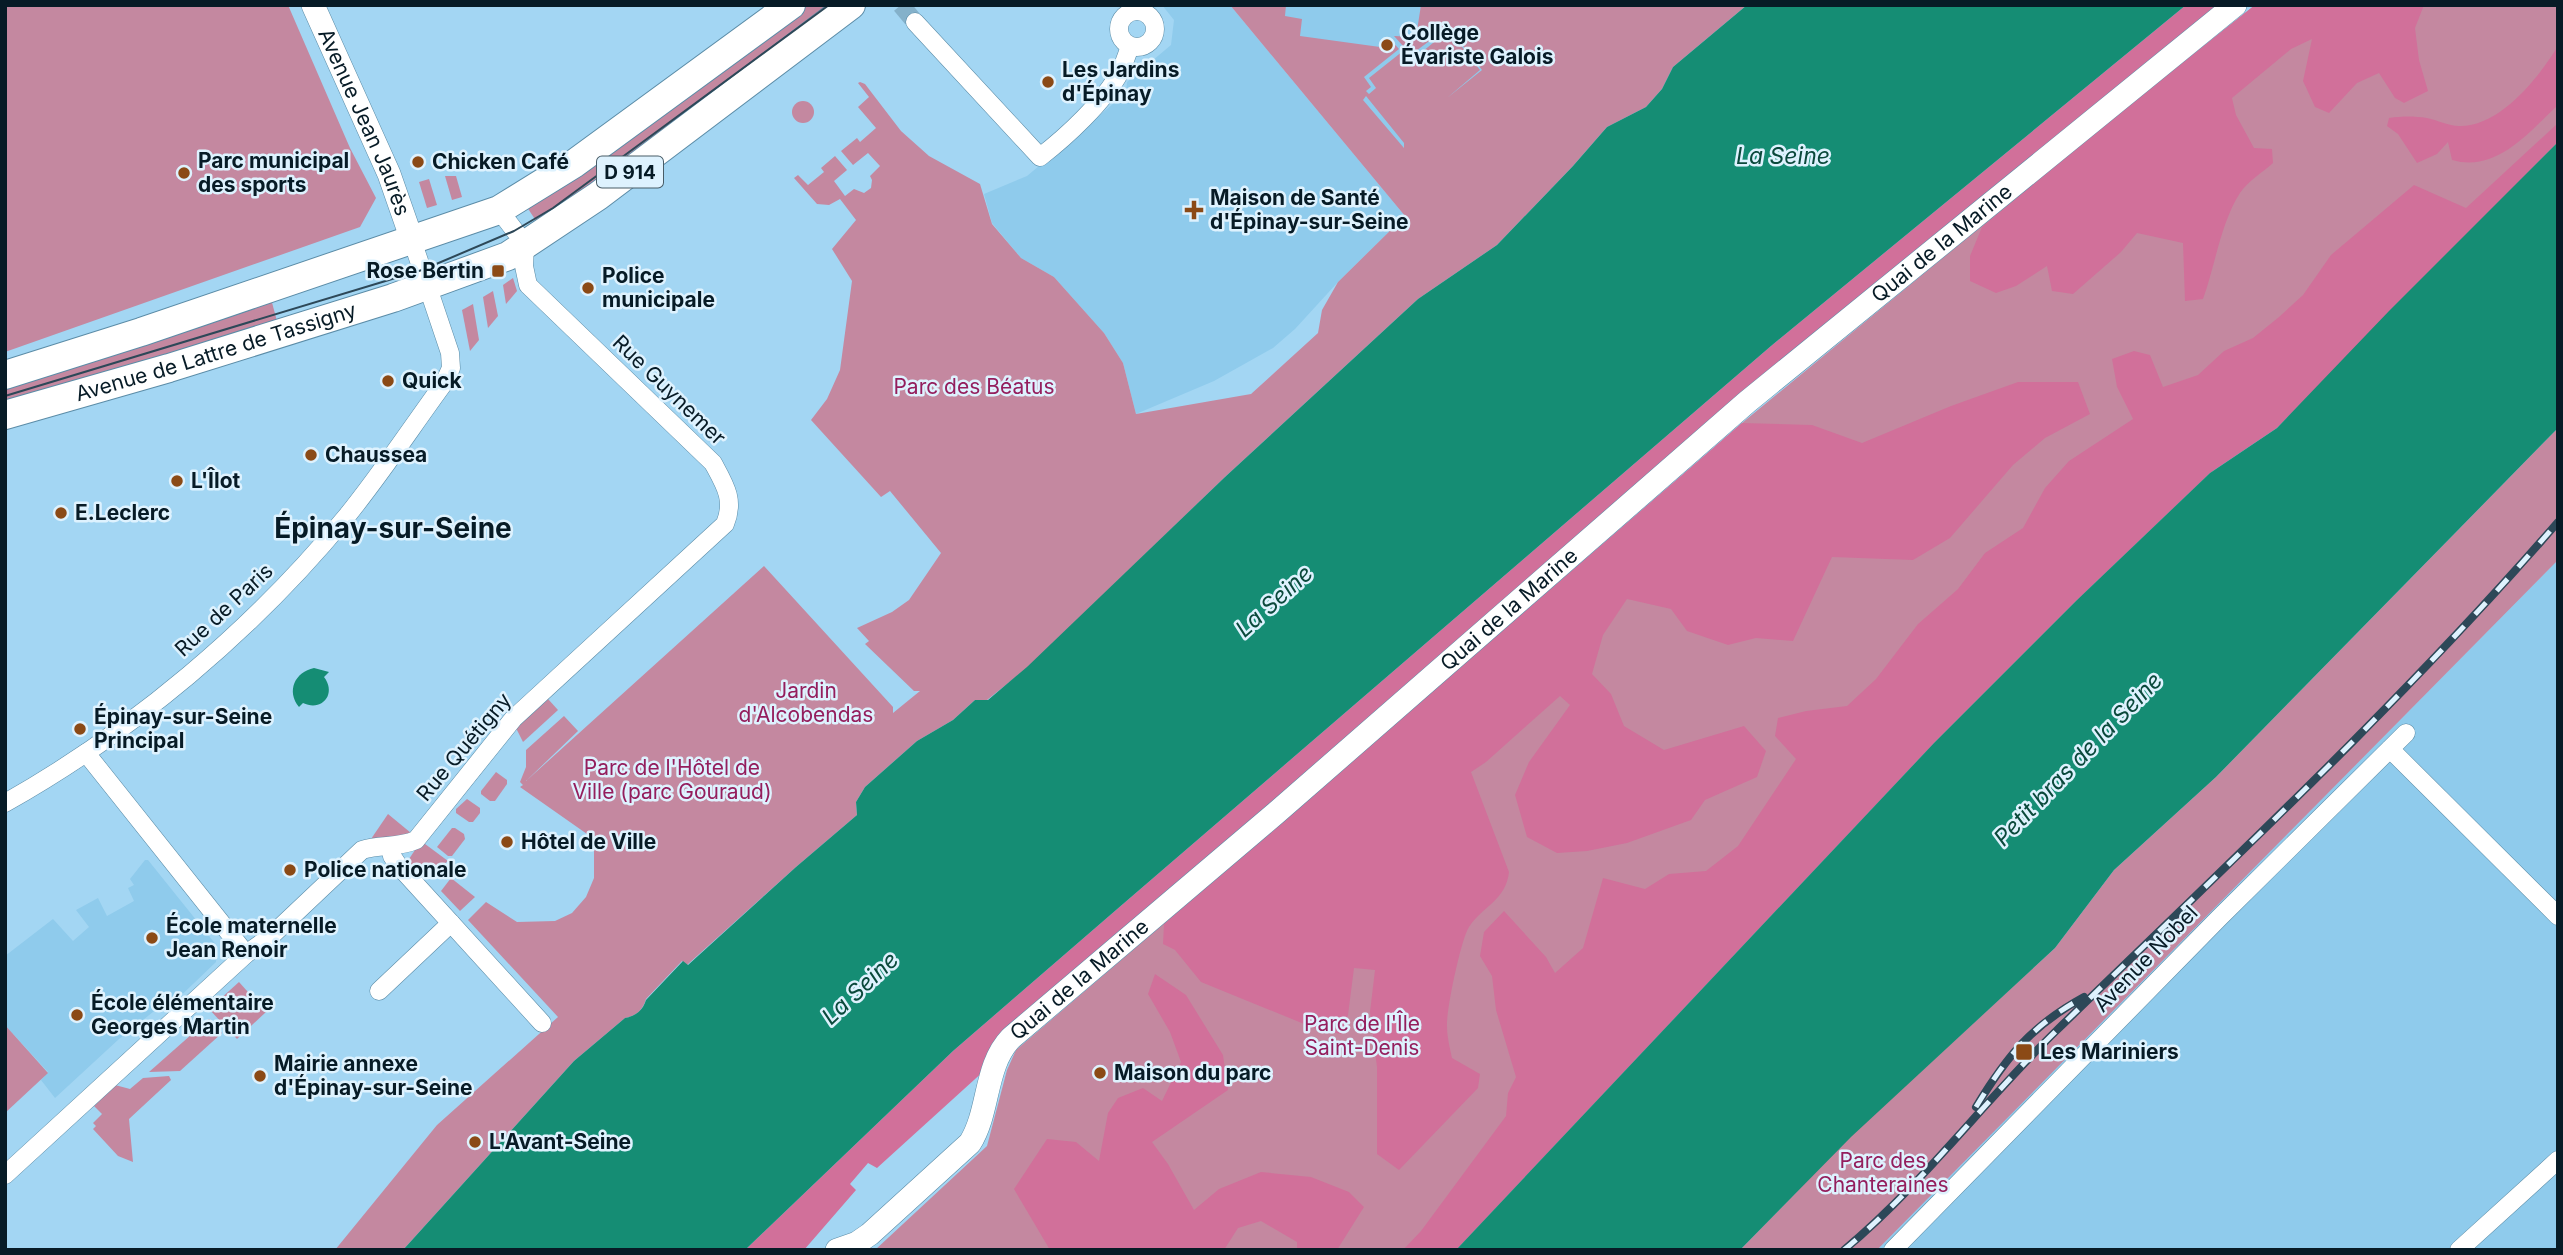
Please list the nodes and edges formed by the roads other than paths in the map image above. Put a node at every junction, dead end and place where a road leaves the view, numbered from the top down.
1 (313, 5) edge
2 (791, 5) edge
3 (850, 5) edge
4 (2235, 5) edge
5 (1140, 8) edge
6 (915, 22) tunnel mouth
7 (1130, 46) junction
8 (499, 210) junction
9 (412, 240) junction
10 (525, 244) junction
11 (427, 287) junction
12 (5, 374) edge
13 (5, 415) edge
14 (730, 510) joint
15 (2406, 733) dead end
16 (2390, 749) junction
17 (86, 753) junction
18 (5, 803) edge
19 (390, 846) junction
20 (2558, 916) edge
21 (451, 923) junction
22 (246, 954) junction
23 (379, 991) dead end
24 (542, 1023) dead end
25 (2558, 1160) edge
26 (5, 1175) edge
27 (837, 1250) edge
28 (1893, 1250) edge
29 (2459, 1250) edge

1 - 9 street, Avenue Jean Jaurès
2 - 8 main road, D 914
3 - 10 main road, D 914
4 - 27 street, Quai de la Marine
5 - 7 street
5 - 7 street
6 - 7 street
8 - 9 main road, D 914
8 - 10 street
9 - 11 street, Rue de Paris
9 - 12 main road, Avenue de Lattre de Tassigny / D 914
10 - 11 main road, D 914
10 - 14 street, Rue Guynemer
11 - 13 main road, Avenue de Lattre de Tassigny / D 914
11 - 17 street, Rue de Paris
14 - 19 street, Rue Quétigny
15 - 16 street, Avenue Nobel
16 - 20 street
16 - 28 street, Avenue Nobel
17 - 18 street, Rue de Paris
17 - 22 street
19 - 21 street
19 - 22 street, Rue Quétigny
21 - 23 street
21 - 24 street
22 - 26 street, Rue Quétigny
25 - 29 street

